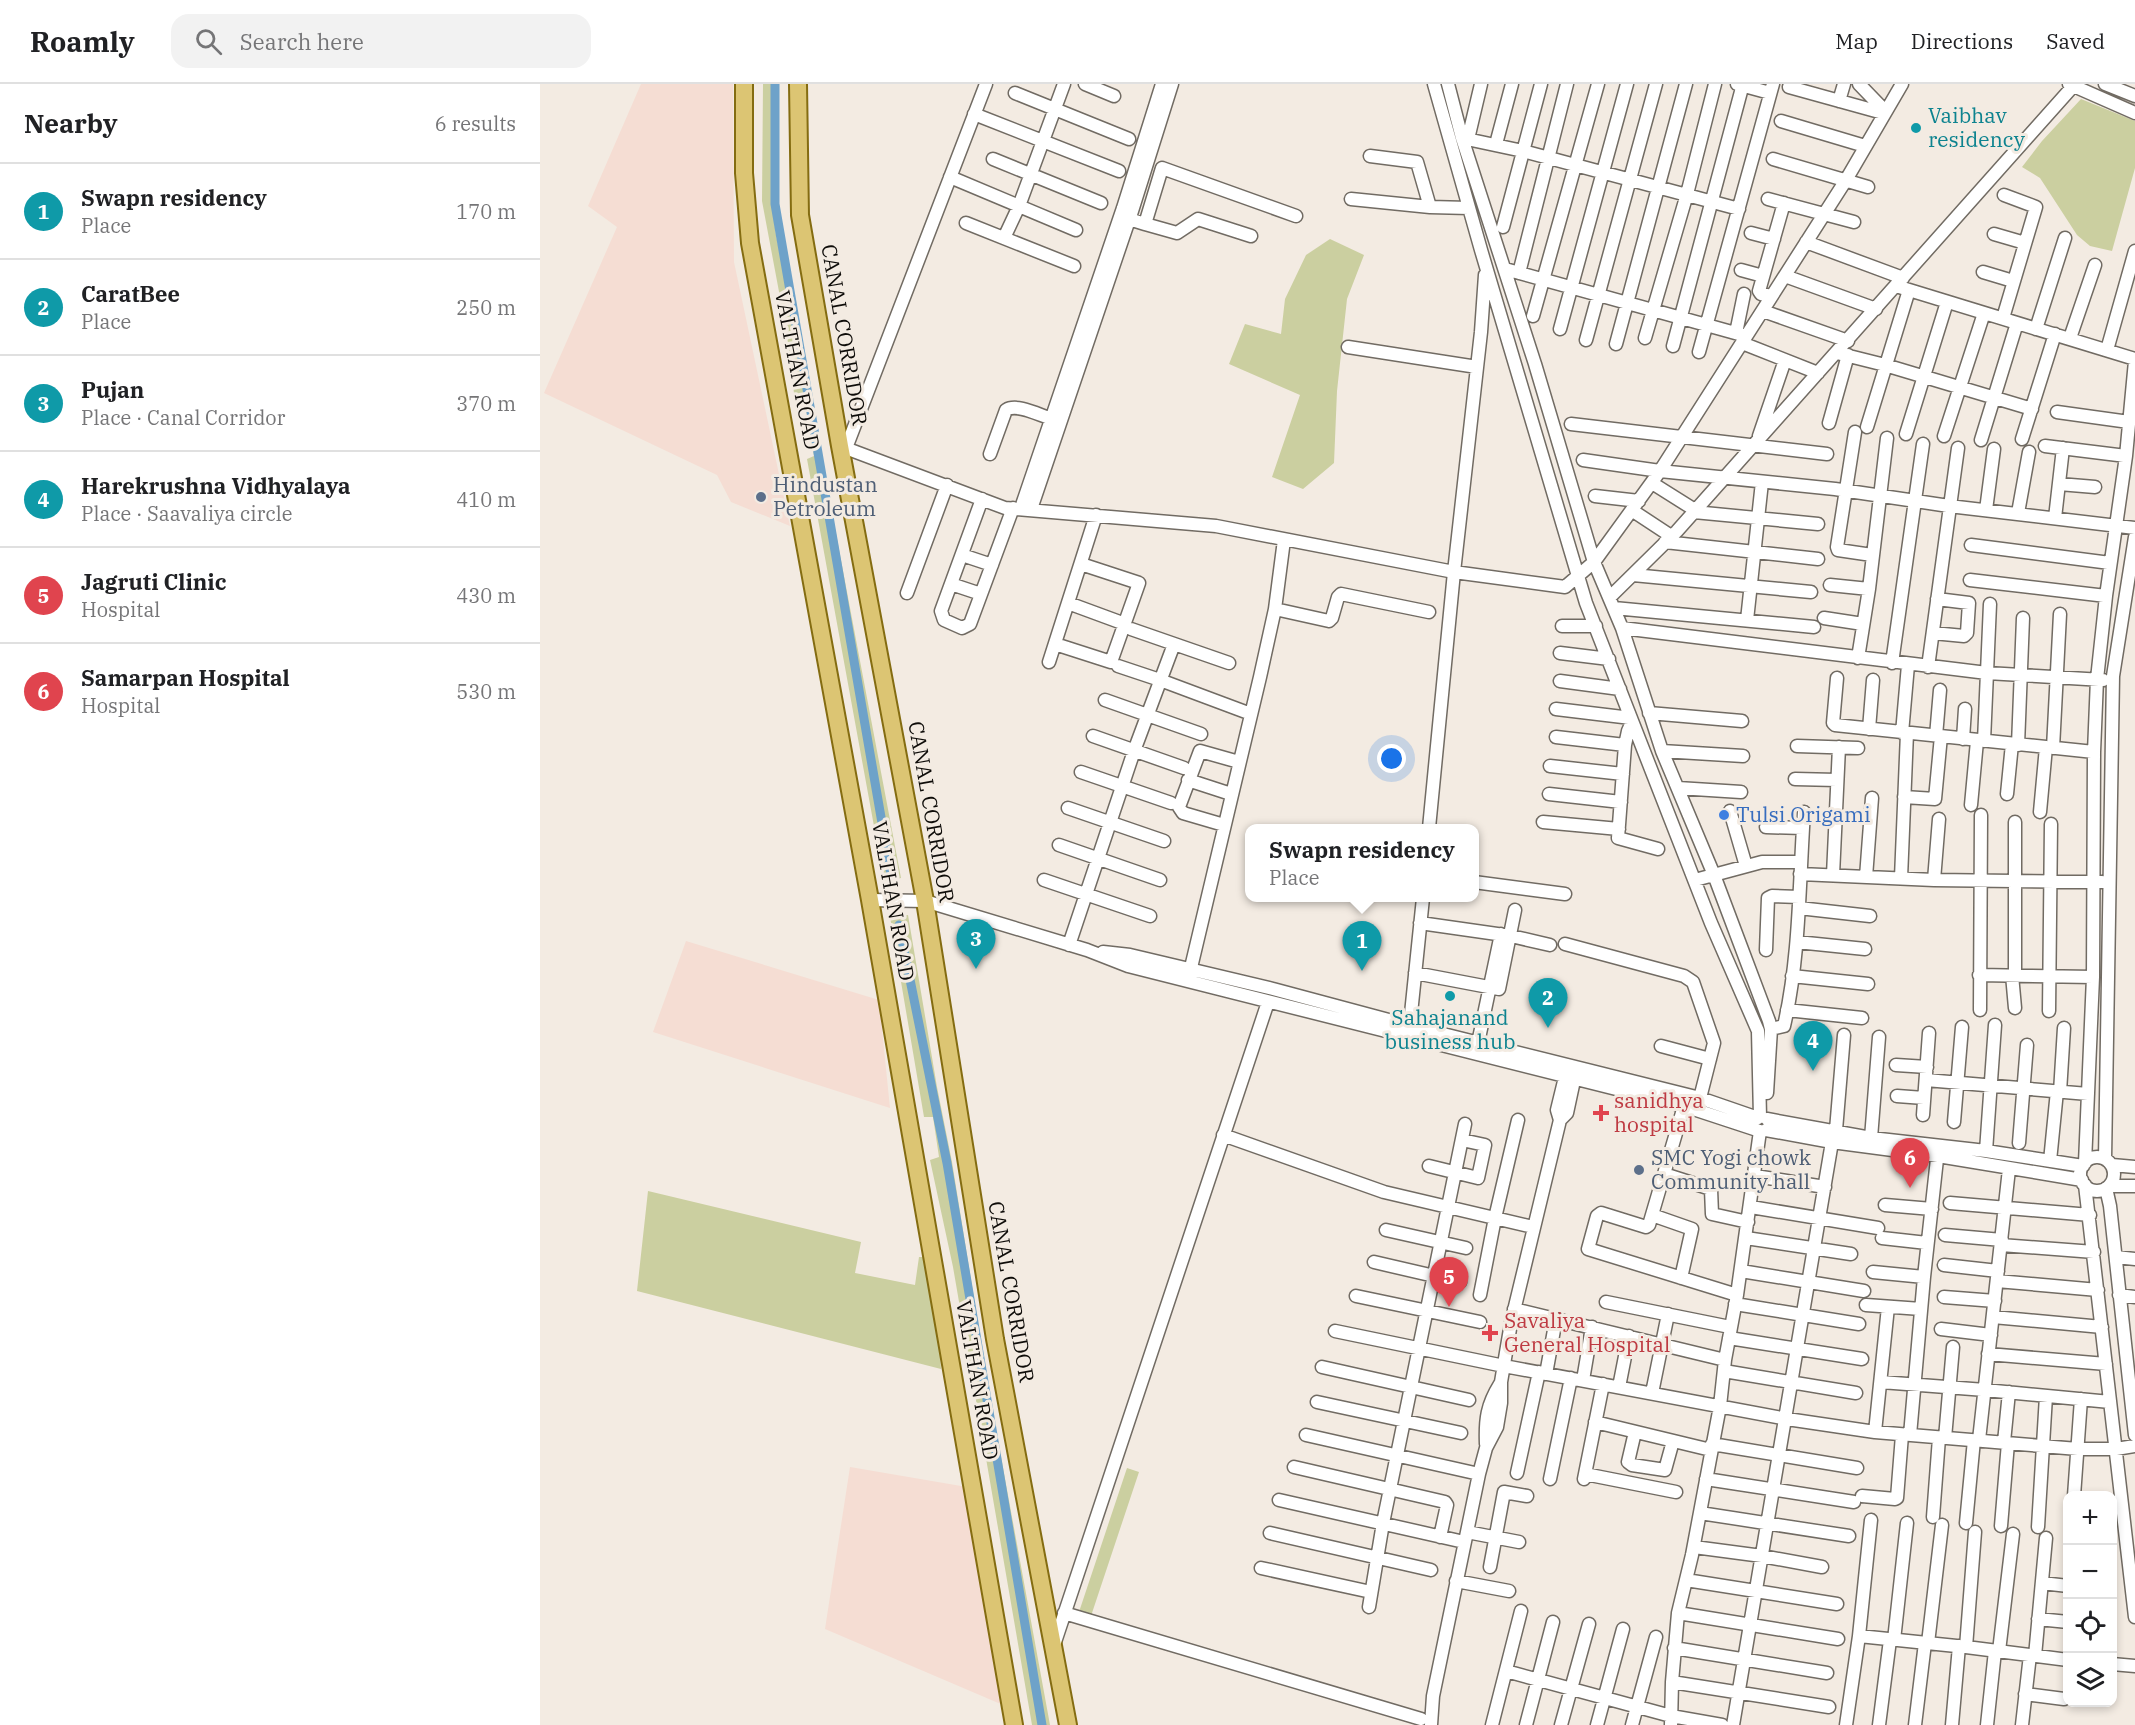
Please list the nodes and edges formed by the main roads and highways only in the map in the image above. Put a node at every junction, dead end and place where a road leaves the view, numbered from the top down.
1 (744, 84) edge
2 (798, 84) edge
3 (1014, 1725) edge
4 (1068, 1725) edge

1 - 3 main road, VALTHAN ROAD
2 - 4 main road, CANAL CORRIDOR

